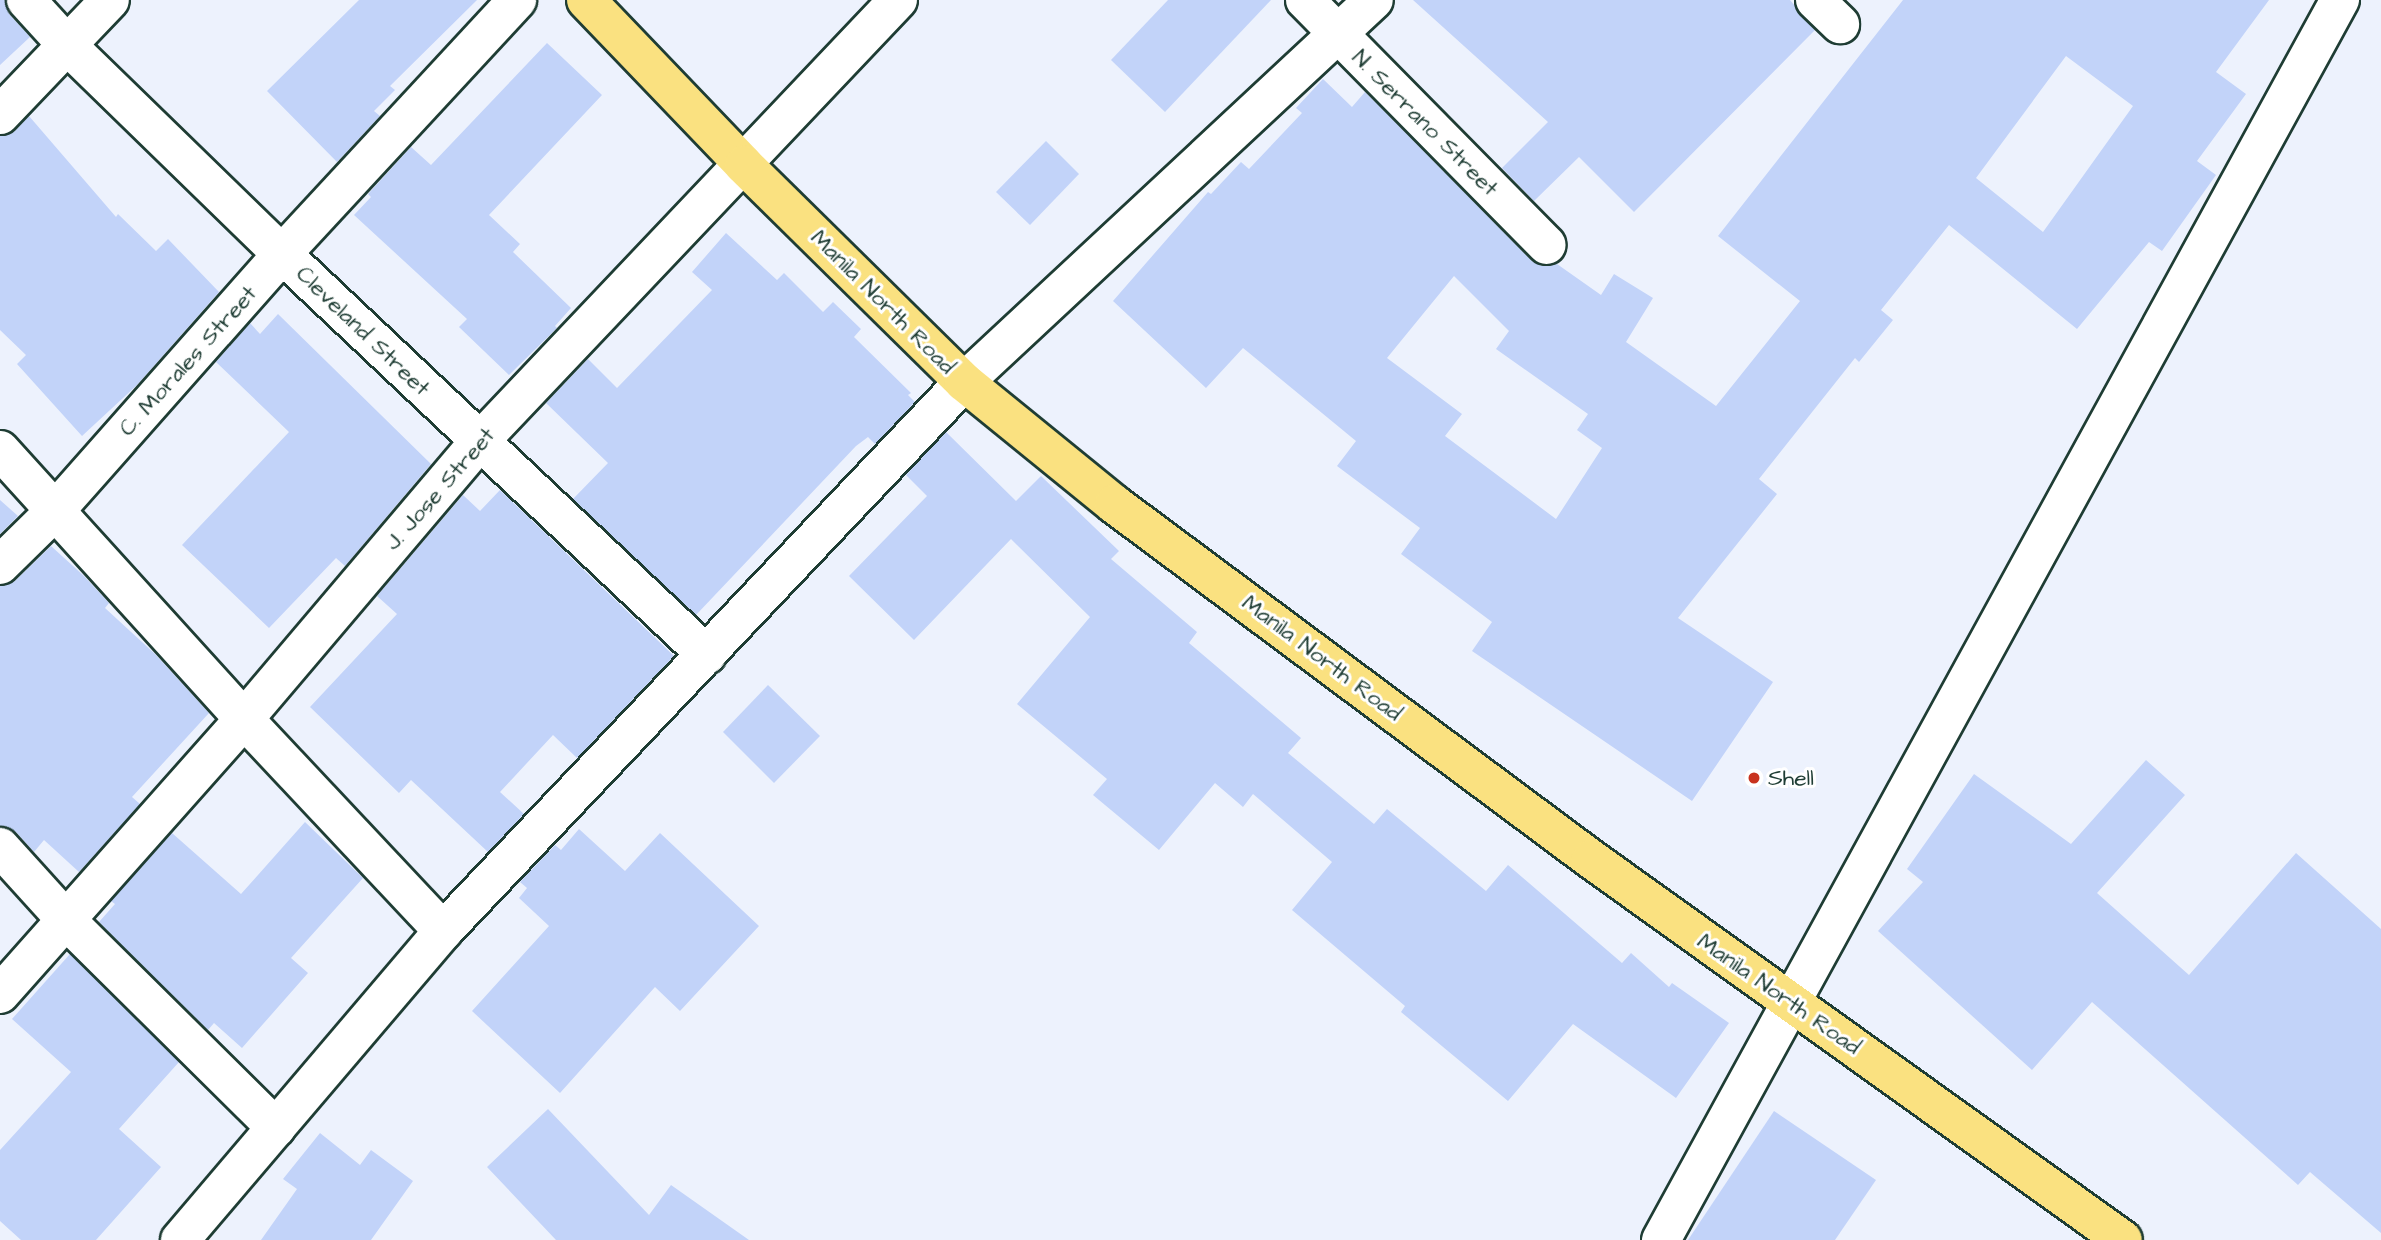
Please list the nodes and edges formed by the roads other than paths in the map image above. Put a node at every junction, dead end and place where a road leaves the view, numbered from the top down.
1 (26, 0) edge
2 (110, 0) edge
3 (517, 0) edge
4 (586, 0) edge
5 (898, 0) edge
6 (1304, 0) edge
7 (1374, 0) edge
8 (2340, 0) edge
9 (1338, 36) junction
10 (68, 46) junction
11 (0, 115) edge
12 (744, 165) junction
13 (1547, 245) dead end
14 (282, 254) junction
15 (964, 382) junction
16 (479, 442) junction
17 (0, 450) edge
18 (54, 512) junction
19 (0, 565) edge
20 (707, 655) junction
21 (244, 719) junction
22 (0, 847) edge
23 (65, 919) junction
24 (443, 931) junction
25 (0, 994) edge
26 (1791, 1004) junction
27 (276, 1128) junction
28 (180, 1240) edge
29 (1661, 1240) edge
30 (2123, 1240) edge

1 - 10 street, Cleveland Street
2 - 10 street
3 - 14 street, C. Morales Street
4 - 12 highway, Manila North Road
5 - 12 street, J. Jose Street
6 - 9 street, N. Serrano Street
7 - 9 street
8 - 26 street
9 - 13 street, N. Serrano Street
9 - 15 street
10 - 11 street
10 - 14 street, Cleveland Street
12 - 15 highway, Manila North Road
12 - 16 street, J. Jose Street
14 - 16 street, Cleveland Street
14 - 18 street, C. Morales Street
15 - 20 street
15 - 26 highway, Manila North Road
16 - 20 street, Cleveland Street
16 - 21 street, J. Jose Street
17 - 18 street
18 - 19 street, C. Morales Street
18 - 21 street
20 - 24 street
21 - 23 street, J. Jose Street
21 - 24 street
22 - 23 street
23 - 25 street, J. Jose Street
23 - 27 street
24 - 27 street
26 - 29 street
26 - 30 highway, Manila North Road
27 - 28 street

